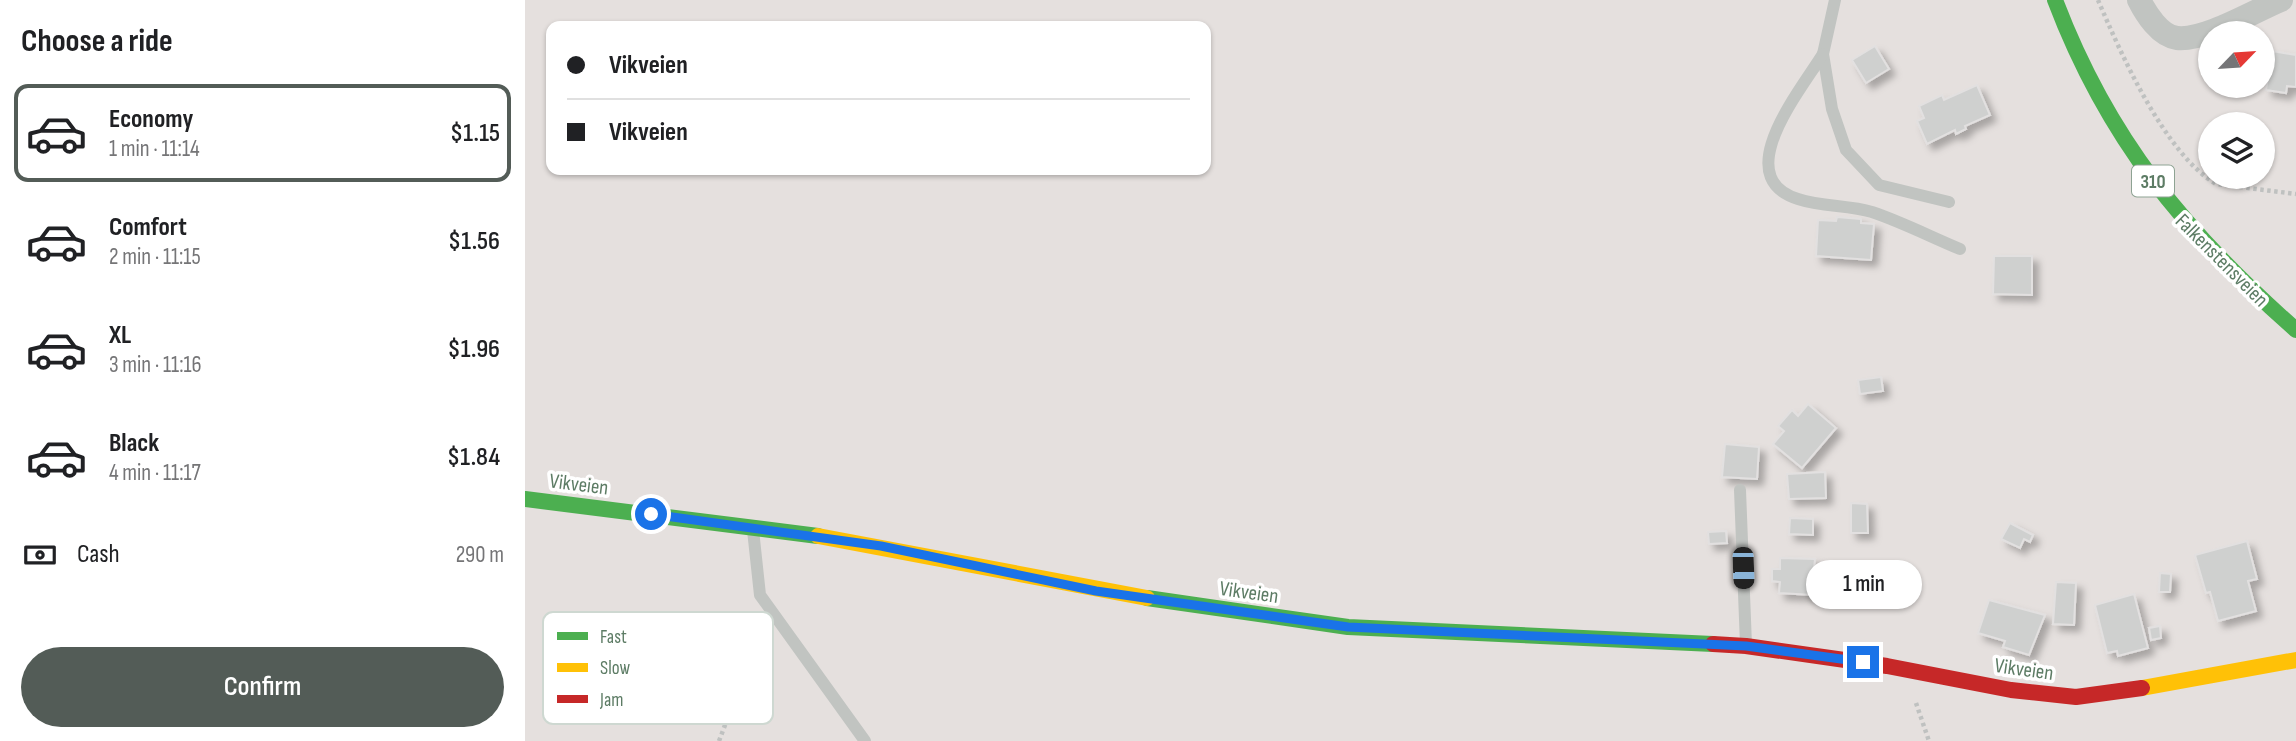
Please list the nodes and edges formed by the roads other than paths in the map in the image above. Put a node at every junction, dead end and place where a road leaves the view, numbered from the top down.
1 (1835, 0) edge
2 (2055, 0) edge
3 (2139, 0) edge
4 (2281, 0) edge
5 (1823, 54) junction
6 (1949, 202) dead end
7 (1960, 249) dead end
8 (2296, 330) edge
9 (1740, 490) dead end
10 (525, 499) edge
11 (753, 526) junction
12 (772, 612) edge
13 (773, 613) edge
14 (1746, 646) junction
15 (2296, 660) edge
16 (865, 741) edge

1 - 5 lane
2 - 8 street, Falkenstensveien / 310
3 - 4 street
5 - 6 lane
5 - 7 lane
9 - 14 lane
10 - 11 street, Vikveien
11 - 12 lane
11 - 14 street, Vikveien
13 - 16 lane
14 - 15 street, Vikveien

